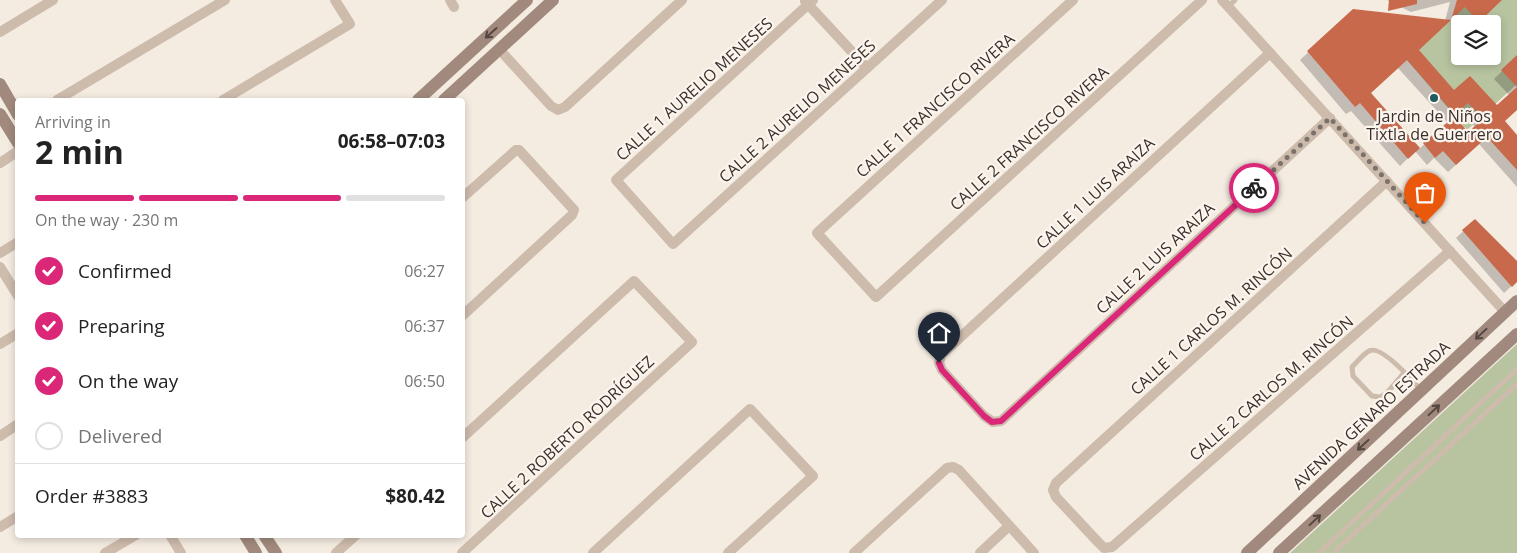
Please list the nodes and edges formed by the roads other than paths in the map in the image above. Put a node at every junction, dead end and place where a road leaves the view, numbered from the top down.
1 (53, 0) edge
2 (225, 0) edge
3 (335, 0) edge
4 (527, 0) edge
5 (552, 0) edge
6 (682, 0) edge
7 (942, 0) edge
8 (1073, 0) edge
9 (1202, 0) edge
10 (809, 1) edge
11 (1228, 2) edge
12 (0, 32) edge
13 (499, 49) junction
14 (1270, 52) junction
15 (867, 68) junction
16 (0, 84) edge
17 (59, 98) edge
18 (226, 98) edge
19 (420, 98) edge
20 (446, 98) edge
21 (15, 110) edge
22 (0, 114) edge
23 (1330, 118) junction
24 (15, 138) edge
25 (15, 153) edge
26 (0, 163) edge
27 (1387, 181) junction
28 (465, 195) edge
29 (15, 244) edge
30 (673, 244) joint
31 (1450, 251) junction
32 (0, 253) edge
33 (0, 267) edge
34 (15, 291) edge
35 (876, 297) joint
36 (1517, 301) edge
37 (1505, 312) junction
38 (465, 313) edge
39 (1517, 334) edge
40 (15, 335) edge
41 (0, 344) edge
42 (1517, 368) edge
43 (1404, 373) junction
44 (1517, 384) edge
45 (1421, 390) junction
46 (1001, 421) joint
47 (15, 426) edge
48 (465, 435) edge
49 (0, 436) edge
50 (15, 518) edge
51 (1009, 526) junction
52 (0, 527) edge
53 (131, 538) edge
54 (172, 538) edge
55 (247, 538) edge
56 (266, 538) edge
57 (353, 538) edge
58 (1112, 548) joint
59 (105, 553) edge
60 (181, 553) edge
61 (255, 553) edge
62 (276, 553) edge
63 (336, 553) edge
64 (462, 553) edge
65 (593, 553) edge
66 (728, 553) edge
67 (854, 553) edge
68 (980, 553) edge
69 (1034, 553) edge
70 (1247, 553) edge
71 (1279, 553) edge
72 (1319, 553) edge
73 (1333, 553) edge

1 - 12 street
2 - 17 street
3 - 18 street
4 -> 19 street
5 - 13 street
6 - 13 street
7 - 15 street, CALLE 2 AURELIO MENESES
8 - 35 street, CALLE 1 FRANCISCO RIVERA
9 - 35 street, CALLE 2 FRANCISCO RIVERA
10 - 15 street
10 - 30 street, CALLE 1 AURELIO MENESES
11 - 14 street
13 - 20 street
14 - 23 street
14 - 46 street, CALLE 1 LUIS ARAIZA
15 - 30 street, CALLE 2 AURELIO MENESES
16 - 21 street
22 - 24 street
23 - 27 street
23 - 46 street, CALLE 2 LUIS ARAIZA
25 - 26 street
27 - 31 street
27 - 58 street, CALLE 1 CARLOS M. RINCÓN
28 - 38 street
29 - 32 street
31 - 37 street
31 - 58 street, CALLE 2 CARLOS M. RINCÓN
33 - 34 street
36 - 37 street, AVENIDA GENARO ESTRADA
37 -> 45 street, AVENIDA GENARO ESTRADA
71 -> 39 street
40 - 41 street
42 - 72 lane
43 - 43 lane
43 - 45 lane
44 - 73 lane
45 -> 70 street, AVENIDA GENARO ESTRADA
47 - 49 street
48 - 64 street, CALLE 2 ROBERTO RODRÍGUEZ
50 - 52 street
51 - 67 street
51 - 68 street
51 - 69 street
53 - 59 street
54 - 60 street
55 - 61 street
56 - 62 street
57 - 63 street
65 - 66 street

